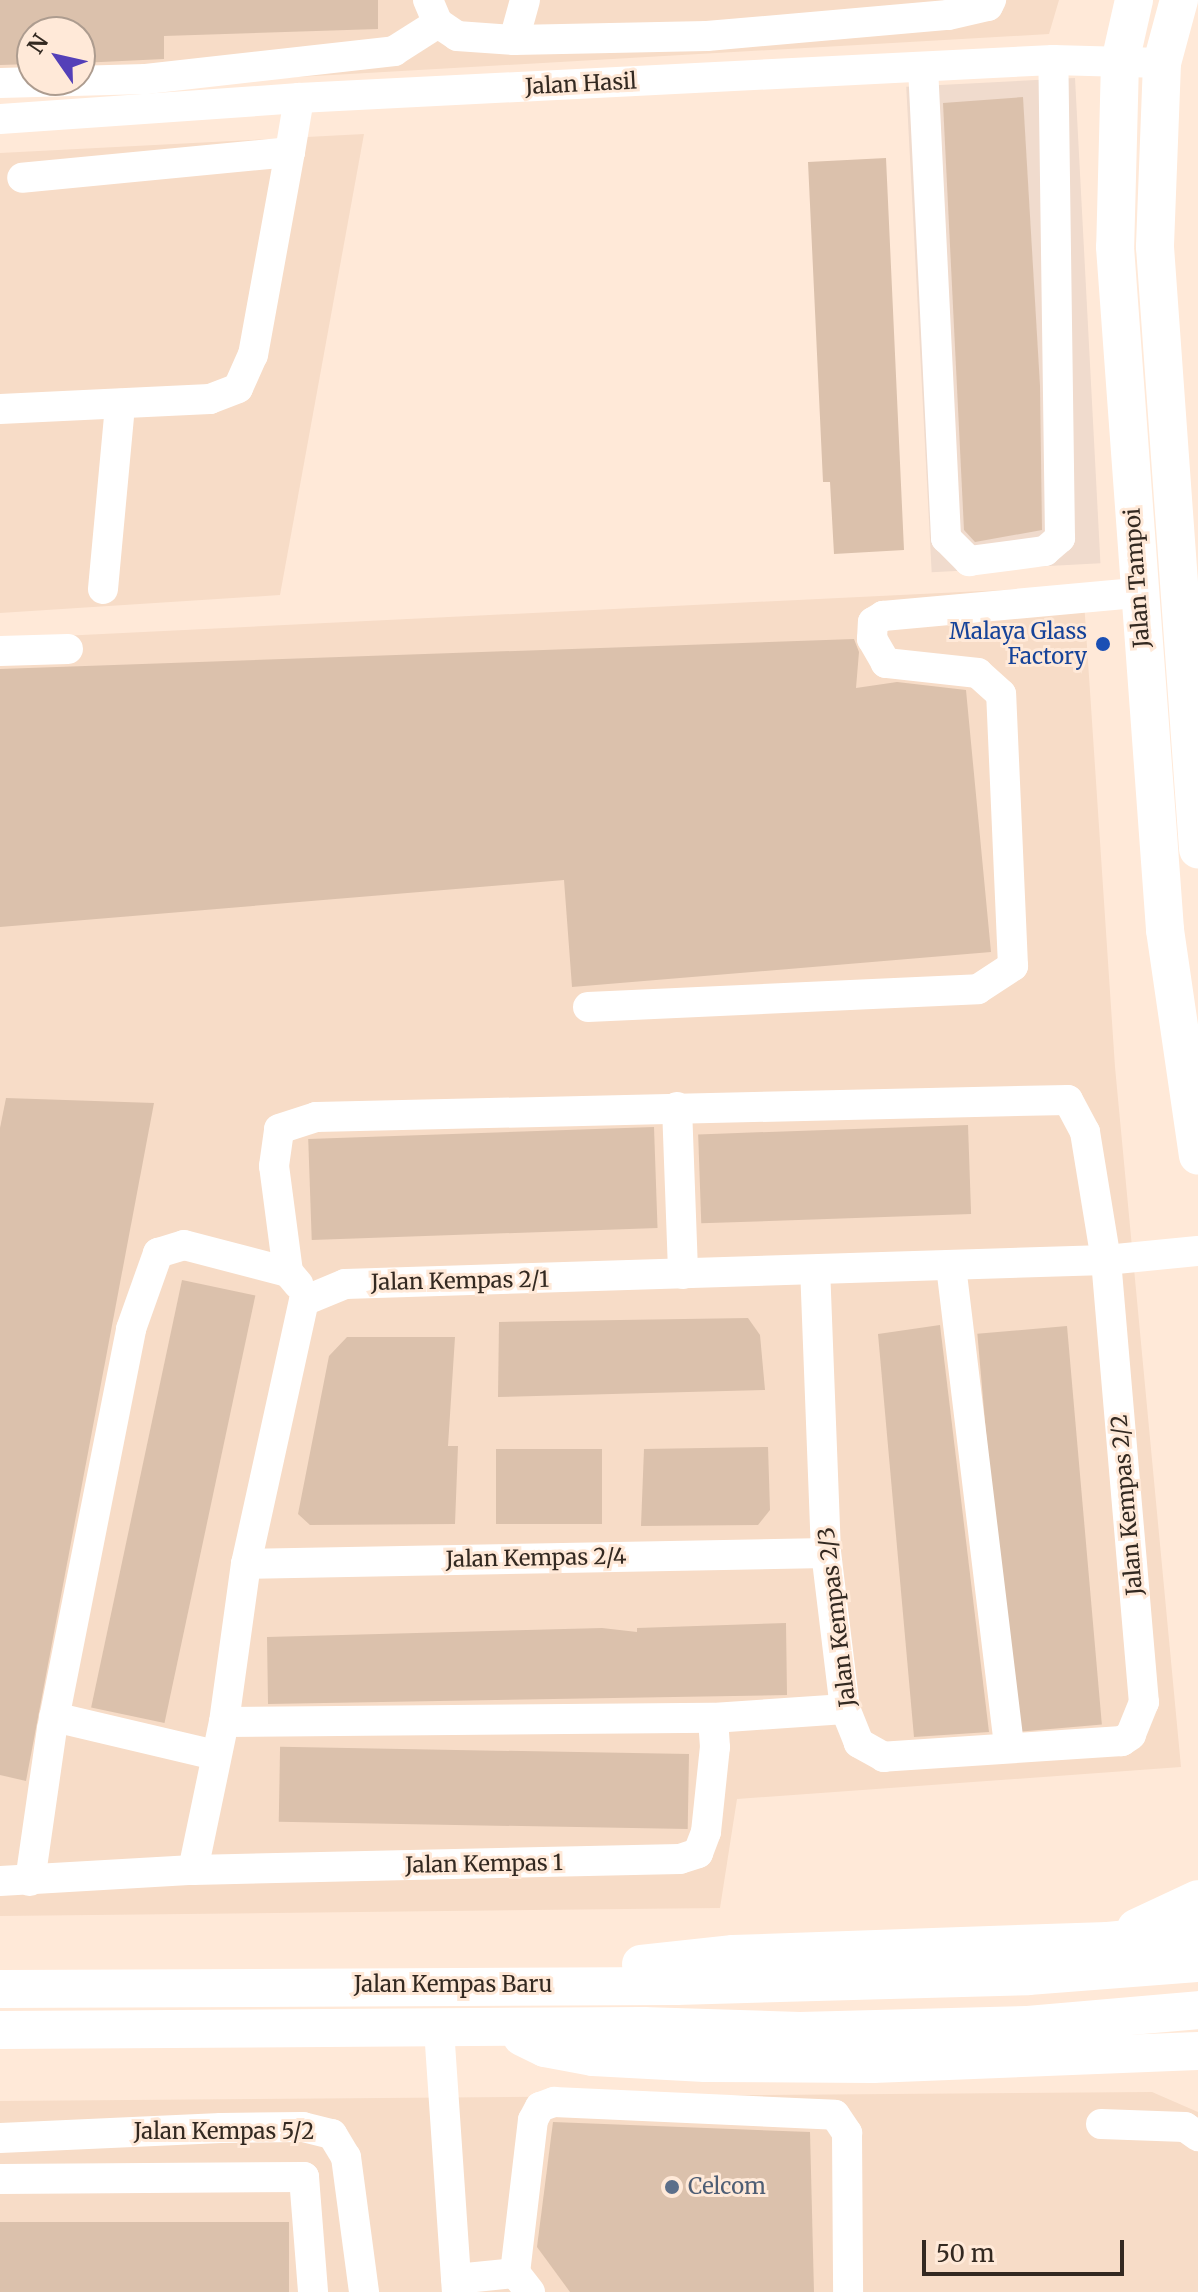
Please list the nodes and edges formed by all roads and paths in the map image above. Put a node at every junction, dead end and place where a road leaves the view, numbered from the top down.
1 (525, 0) edge
2 (991, 0) edge
3 (1134, 0) edge
4 (1179, 0) edge
5 (433, 12) edge
6 (514, 40) junction
7 (1053, 60) junction
8 (1120, 62) junction
9 (1162, 63) junction
10 (923, 67) junction
11 (0, 83) edge
12 (299, 98) junction
13 (0, 119) edge
14 (290, 152) junction
15 (22, 178) dead end
16 (120, 404) junction
17 (0, 409) edge
18 (103, 589) dead end
19 (1138, 593) junction
20 (68, 649) dead end
21 (0, 651) edge
22 (1198, 849) edge
23 (588, 1007) dead end
24 (677, 1107) junction
25 (1198, 1156) edge
26 (1198, 1251) edge
27 (1106, 1260) junction
28 (951, 1266) junction
29 (815, 1271) junction
30 (288, 1272) junction
31 (683, 1274) junction
32 (304, 1301) junction
33 (826, 1553) junction
34 (246, 1564) junction
35 (845, 1709) junction
36 (54, 1717) junction
37 (713, 1718) junction
38 (224, 1722) junction
39 (1122, 1741) joint
40 (1009, 1748) junction
41 (215, 1755) junction
42 (193, 1870) junction
43 (15, 1881) edge
44 (1195, 1933) edge
45 (463, 1984) junction
46 (0, 1989) edge
47 (1198, 2010) edge
48 (502, 2027) junction
49 (439, 2029) junction
50 (0, 2030) edge
51 (1193, 2053) edge
52 (1101, 2124) dead end
53 (1198, 2136) edge
54 (0, 2138) edge
55 (0, 2179) edge
56 (523, 2283) edge
57 (456, 2286) edge
58 (313, 2292) edge
59 (364, 2292) edge
60 (848, 2292) edge

1 - 6 street
2 - 6 street
3 - 8 main road, Jalan Tampoi
4 - 9 main road, Jalan Tampoi
5 - 6 street
5 - 11 street
7 - 8 street, Jalan Hasil
7 - 10 street, Jalan Hasil
7 - 10 street
8 - 9 street, Jalan Hasil
8 - 19 main road, Jalan Tampoi
9 - 22 main road, Jalan Tampoi
10 - 12 street, Jalan Hasil
12 - 13 street, Jalan Hasil
12 - 14 street
14 - 15 street
14 - 16 street
16 - 17 street
16 - 18 street
19 - 23 street
19 - 25 main road, Jalan Tampoi
20 - 21 street
24 - 27 street, Jalan Kempas 2/2
24 - 30 street
24 - 31 street
26 - 27 street, Jalan Kempas 2/1
27 - 28 street, Jalan Kempas 2/1
27 - 39 street, Jalan Kempas 2/2
28 - 29 street, Jalan Kempas 2/1
28 - 40 street
29 - 31 street, Jalan Kempas 2/1
29 - 33 street, Jalan Kempas 2/3
30 - 32 street
30 - 36 street
31 - 32 street, Jalan Kempas 2/1
32 - 34 street
33 - 34 street, Jalan Kempas 2/4
33 - 35 street, Jalan Kempas 2/3
34 - 38 street
35 - 37 street
35 - 40 street, Jalan Kempas 2/3
36 - 41 street
36 - 43 street
37 - 38 street
37 - 42 street, Jalan Kempas 1
38 - 41 street
39 - 40 street, Jalan Kempas 2/3
41 - 42 street
42 - 43 street, Jalan Kempas 1
44 - 45 main road
44 - 45 main road, Jalan Kempas Baru
45 - 46 main road, Jalan Kempas Baru
47 - 48 main road, Jalan Kempas Baru
48 - 49 main road, Jalan Kempas Baru
48 - 51 main road
49 - 50 main road, Jalan Kempas Baru
49 - 57 street
52 - 53 street
54 - 59 street, Jalan Kempas 5/2
55 - 58 street
56 - 57 street
56 - 60 street

